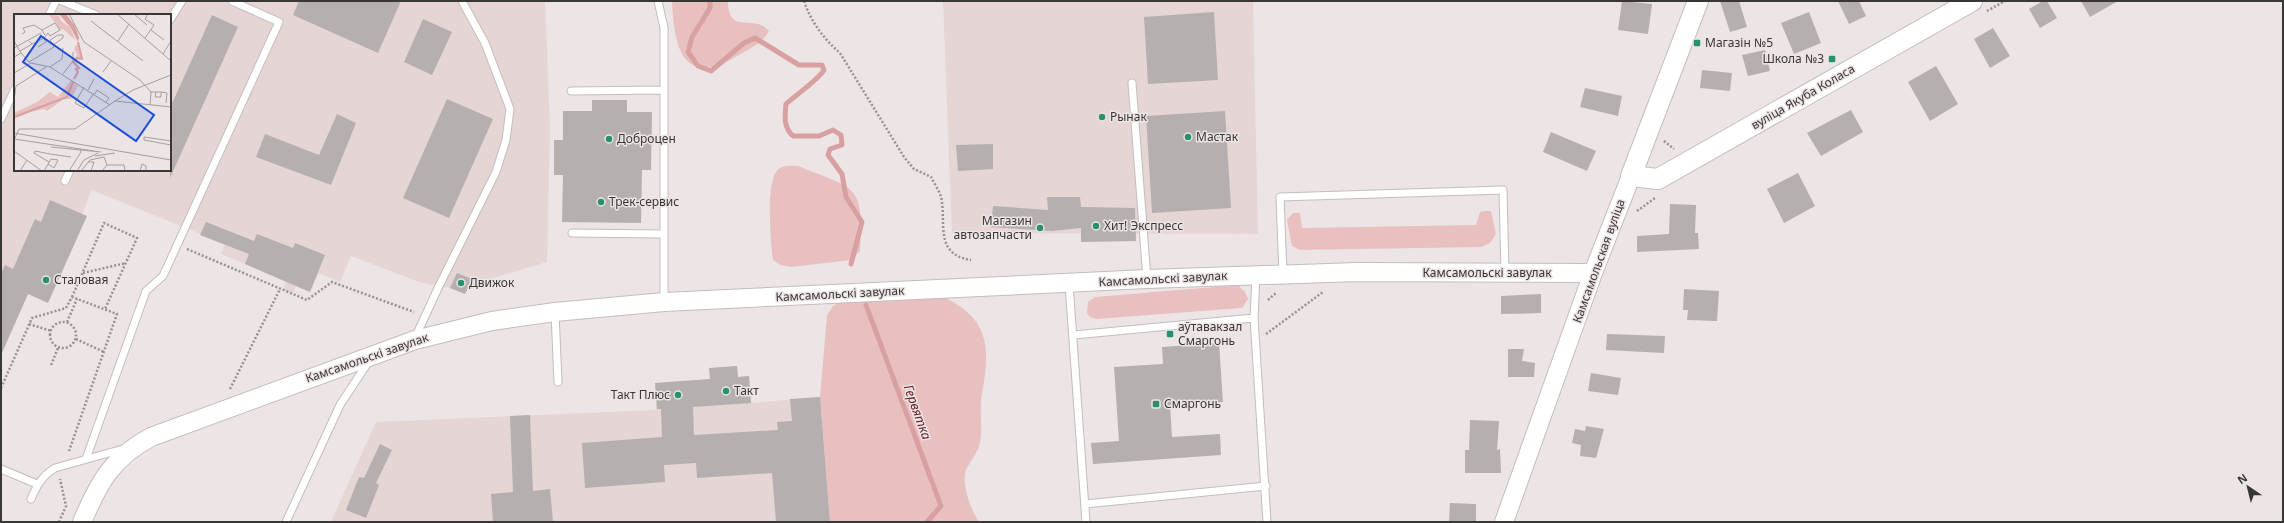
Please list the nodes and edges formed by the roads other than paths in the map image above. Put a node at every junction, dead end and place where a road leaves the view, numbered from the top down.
1 (56, 1) edge
2 (62, 1) edge
3 (182, 1) edge
4 (462, 1) edge
5 (658, 1) edge
6 (1698, 1) edge
7 (1972, 1) edge
8 (237, 2) edge
9 (50, 14) edge
10 (94, 14) edge
11 (171, 18) edge
12 (1132, 83) dead end
13 (664, 90) junction
14 (14, 91) edge
15 (570, 91) dead end
16 (1, 119) edge
17 (70, 171) edge
18 (1631, 176) junction
19 (66, 181) dead end
20 (572, 233) dead end
21 (663, 234) junction
22 (1505, 273) junction
23 (1593, 273) junction
24 (1256, 275) junction
25 (1147, 279) junction
26 (1282, 282) junction
27 (1068, 284) junction
28 (664, 302) junction
29 (555, 312) junction
30 (1254, 318) junction
31 (1074, 335) junction
32 (414, 340) junction
33 (374, 354) junction
34 (558, 382) dead end
35 (131, 447) junction
36 (86, 459) junction
37 (1, 468) edge
38 (38, 484) junction
39 (1266, 486) junction
40 (31, 499) dead end
41 (1085, 504) junction
42 (82, 522) edge
43 (286, 522) edge
44 (1086, 522) edge
45 (1267, 522) edge
46 (1504, 522) edge

1 - 9 lane
2 - 10 lane
3 - 11 lane
4 - 32 lane
5 - 13 lane
6 - 18 main road, Камсамольская вуліца
7 - 18 main road, вуліца Якуба Коласа
8 - 36 lane
12 - 25 lane
13 - 15 lane
13 - 21 lane
14 - 16 lane
17 - 19 lane
18 - 23 street, Камсамольская вуліца
20 - 21 lane
21 - 28 lane
22 - 23 street, Камсамольскі завулак
22 - 26 street, Камсамольскі завулак
22 - 26 lane
23 - 46 street, Камсамольская вуліца
24 - 25 street, Камсамольскі завулак
24 - 26 street, Камсамольскі завулак
24 - 30 lane
25 - 27 street, Камсамольскі завулак
27 - 28 street, Камсамольскі завулак
27 - 31 lane
28 - 29 street, Камсамольскі завулак
29 - 32 street, Камсамольскі завулак
29 - 34 lane
30 - 31 lane
30 - 39 lane
31 - 41 lane
32 - 33 street, Камсамольскі завулак
33 - 35 street, Камсамольскі завулак
33 - 43 lane
35 - 36 lane
35 - 42 street, Камсамольскі завулак
36 - 38 lane
37 - 38 lane
38 - 40 lane
39 - 41 lane
39 - 45 lane
41 - 44 lane

